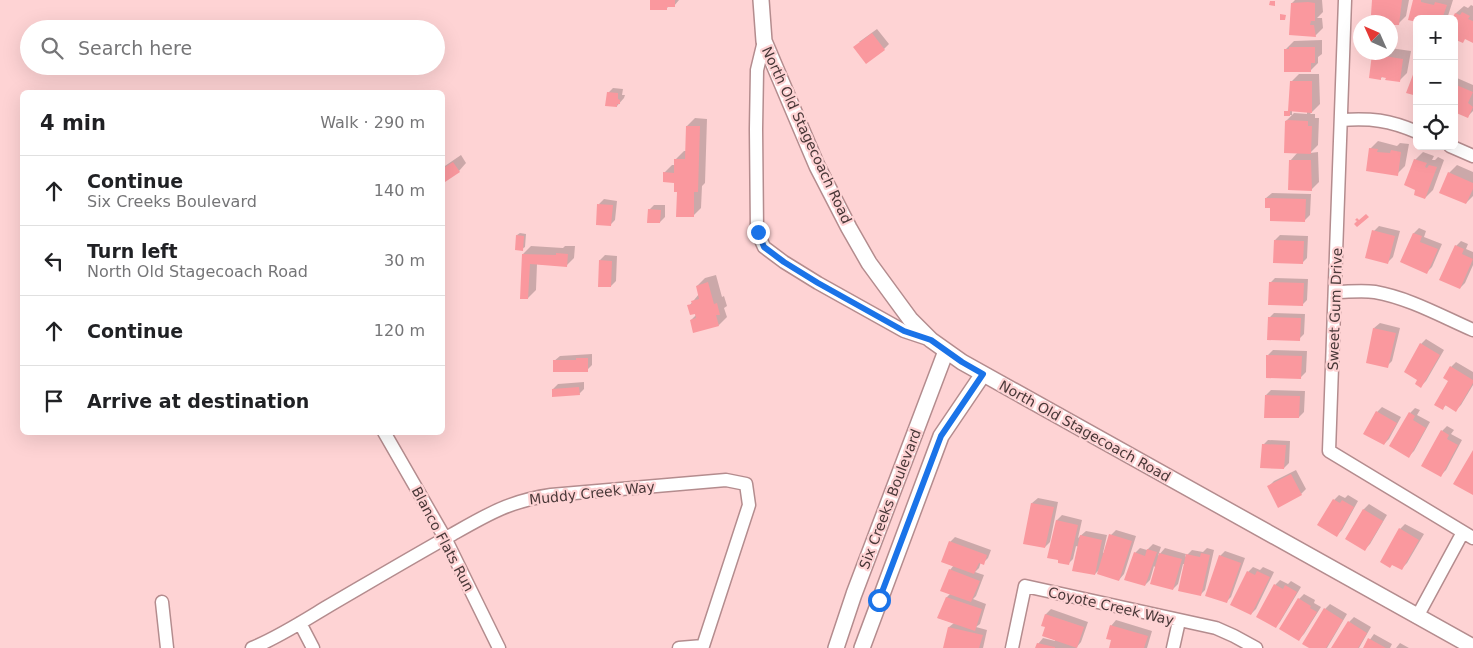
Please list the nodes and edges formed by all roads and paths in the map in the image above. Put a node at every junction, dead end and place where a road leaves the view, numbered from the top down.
1 (761, 0) edge
2 (1345, 0) edge
3 (764, 41) junction
4 (1342, 120) junction
5 (1413, 130) edge
6 (1458, 149) edge
7 (1473, 156) edge
8 (1336, 292) junction
9 (1473, 330) edge
10 (931, 340) junction
11 (946, 351) junction
12 (983, 374) junction
13 (386, 435) edge
14 (1468, 535) edge
15 (445, 538) junction
16 (162, 602) dead end
17 (1417, 617) junction
18 (1179, 621) junction
19 (300, 623) junction
20 (1473, 647) edge
21 (167, 648) edge
22 (252, 648) edge
23 (313, 648) edge
24 (499, 648) edge
25 (679, 648) edge
26 (836, 648) edge
27 (862, 648) edge
28 (1012, 648) edge
29 (1174, 648) edge
30 (1256, 648) edge

1 - 3 street, North Old Stagecoach Road
2 - 4 street, Sweet Gum Drive
3 - 10 street, North Old Stagecoach Road
3 - 10 street
4 - 5 street
4 - 8 street, Sweet Gum Drive
6 - 7 street
8 - 9 street
8 - 14 street, Sweet Gum Drive
10 - 11 street, North Old Stagecoach Road
11 - 12 street, North Old Stagecoach Road
11 - 26 street, Six Creeks Boulevard
12 - 17 street, North Old Stagecoach Road
12 - 27 street, Six Creeks Boulevard
13 - 15 street, Blanco Flats Run
14 - 17 street
15 - 19 street, Muddy Creek Way
15 - 24 street, Blanco Flats Run
15 - 25 street, Muddy Creek Way
16 - 21 street
17 - 20 street, North Old Stagecoach Road
18 - 28 street, Coyote Creek Way
18 - 29 street
18 - 30 street, Coyote Creek Way
19 - 22 street, Muddy Creek Way
19 - 23 street

